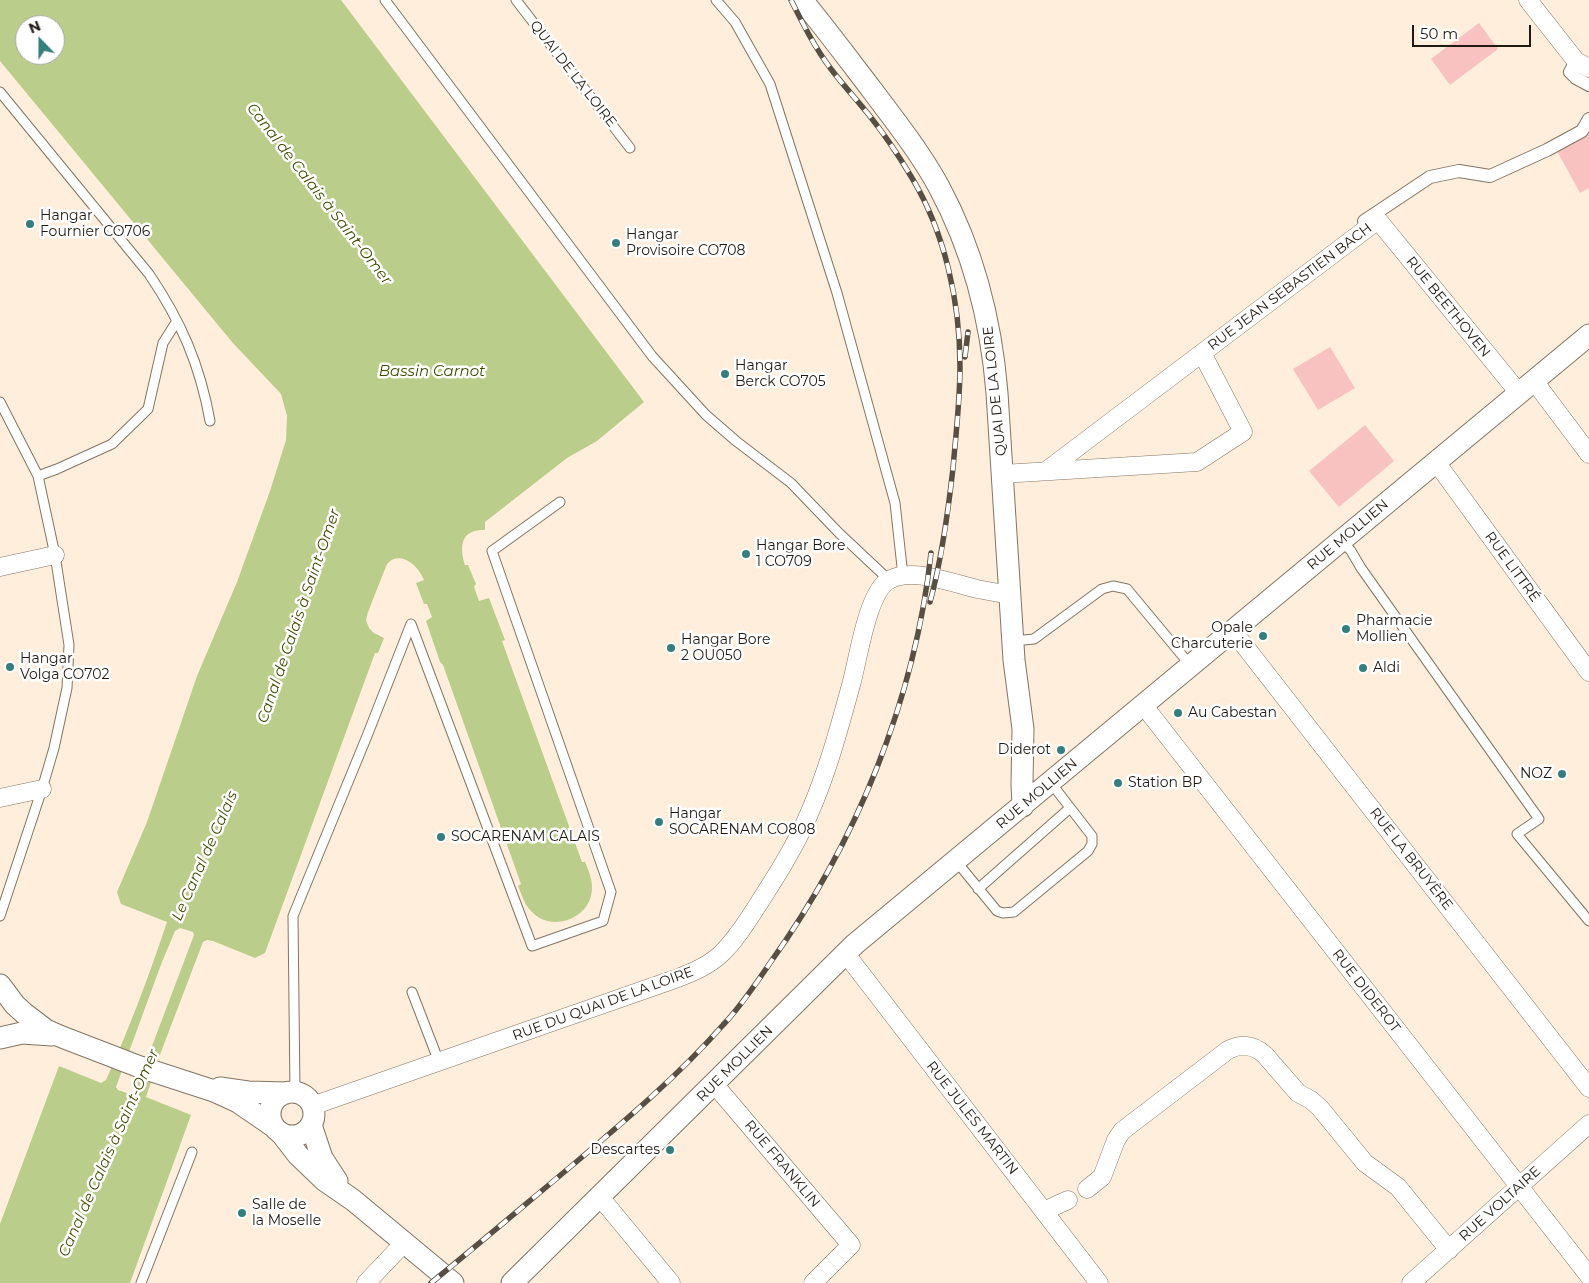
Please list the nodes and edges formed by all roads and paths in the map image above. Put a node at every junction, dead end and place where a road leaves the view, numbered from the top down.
1 (385, 0) edge
2 (516, 0) edge
3 (716, 0) edge
4 (802, 0) edge
5 (1528, 0) edge
6 (1582, 64) edge
7 (1589, 85) edge
8 (0, 92) edge
9 (1589, 119) edge
10 (630, 148) dead end
11 (1372, 225) junction
12 (177, 321) junction
13 (1589, 335) edge
14 (1202, 353) junction
15 (1527, 387) junction
16 (0, 402) edge
17 (210, 421) dead end
18 (1589, 454) edge
19 (1436, 462) junction
20 (1046, 471) junction
21 (1002, 474) junction
22 (38, 476) junction
23 (560, 502) dead end
24 (1342, 541) junction
25 (55, 555) junction
26 (0, 567) edge
27 (896, 578) junction
28 (1010, 596) junction
29 (1233, 632) junction
30 (1013, 641) junction
31 (1191, 666) junction
32 (1589, 672) edge
33 (1144, 706) junction
34 (1051, 783) junction
35 (42, 789) junction
36 (0, 798) edge
37 (1023, 806) junction
38 (1070, 808) junction
39 (956, 861) junction
40 (978, 889) junction
41 (0, 916) edge
42 (1589, 922) edge
43 (846, 954) junction
44 (0, 985) edge
45 (412, 992) dead end
46 (62, 1037) junction
47 (0, 1038) edge
48 (439, 1062) junction
49 (191, 1083) junction
50 (714, 1084) junction
51 (1589, 1088) edge
52 (291, 1093) junction
53 (311, 1116) junction
54 (1589, 1124) edge
55 (277, 1129) junction
56 (192, 1152) dead end
57 (1519, 1187) junction
58 (1087, 1189) dead end
59 (600, 1197) junction
60 (352, 1200) junction
61 (1068, 1200) dead end
62 (1044, 1211) junction
63 (404, 1242) junction
64 (1448, 1250) junction
65 (1589, 1276) edge
66 (141, 1283) edge
67 (366, 1283) edge
68 (453, 1283) edge
69 (512, 1283) edge
70 (671, 1283) edge
71 (813, 1283) edge
72 (1099, 1283) edge
73 (1411, 1283) edge

1 - 27 lane
2 - 10 lane, QUAI DE LA LOIRE
3 - 27 lane
4 - 21 street, QUAI DE LA LOIRE
5 - 6 street
6 - 7 street
8 - 12 lane
9 - 11 street
11 - 14 street, RUE JEAN SEBASTIEN BACH
11 - 15 street, RUE BEETHOVEN
12 - 17 lane
12 - 22 lane
13 - 15 street, RUE MOLLIEN
14 - 20 street, RUE JEAN SEBASTIEN BACH
14 - 20 street, RUE JEAN SEBASTIEN BACH
15 - 18 street, RUE BEETHOVEN
15 - 19 street, RUE MOLLIEN
16 - 22 lane
19 - 24 street, RUE MOLLIEN
19 - 32 street, RUE LITTRÉ
20 - 21 street, RUE JEAN SEBASTIEN BACH
21 - 28 street, QUAI DE LA LOIRE
22 - 25 lane
23 - 52 lane
24 - 29 street, RUE MOLLIEN
24 - 42 lane
25 - 26 street
25 - 35 lane
27 - 28 street
27 - 48 street, RUE DU QUAI DE LA LOIRE
28 - 30 street, QUAI DE LA LOIRE
29 - 31 street, RUE MOLLIEN
29 - 51 street, RUE LA BRUYÈRE
30 - 31 lane
30 - 37 street, QUAI DE LA LOIRE
31 - 33 street, RUE MOLLIEN
33 - 34 street, RUE MOLLIEN
33 - 57 street, RUE DIDEROT
34 - 37 street, RUE MOLLIEN
34 - 38 lane
35 - 36 street
35 - 41 lane
37 - 39 street, RUE MOLLIEN
38 - 40 lane
38 - 40 lane
39 - 40 lane
39 - 43 street, RUE MOLLIEN
43 - 50 street, RUE MOLLIEN
43 - 62 street, RUE JULES MARTIN
44 - 46 street
45 - 48 lane
46 - 47 street
46 - 49 street
48 - 53 street, RUE DU QUAI DE LA LOIRE
49 - 52 street
49 - 55 street
50 - 59 street, RUE MOLLIEN
50 - 71 street, RUE FRANKLIN
52 - 53 street
52 - 55 street
53 - 55 street
53 - 60 street
54 - 57 street, RUE VOLTAIRE
55 - 60 street
56 - 66 lane
57 - 64 street, RUE VOLTAIRE
57 - 65 street, RUE DIDEROT
58 - 64 street
59 - 69 street, RUE MOLLIEN
59 - 70 street
60 - 63 street
61 - 62 street
62 - 72 street, RUE JULES MARTIN
63 - 67 street
63 - 68 street
64 - 73 street, RUE VOLTAIRE

